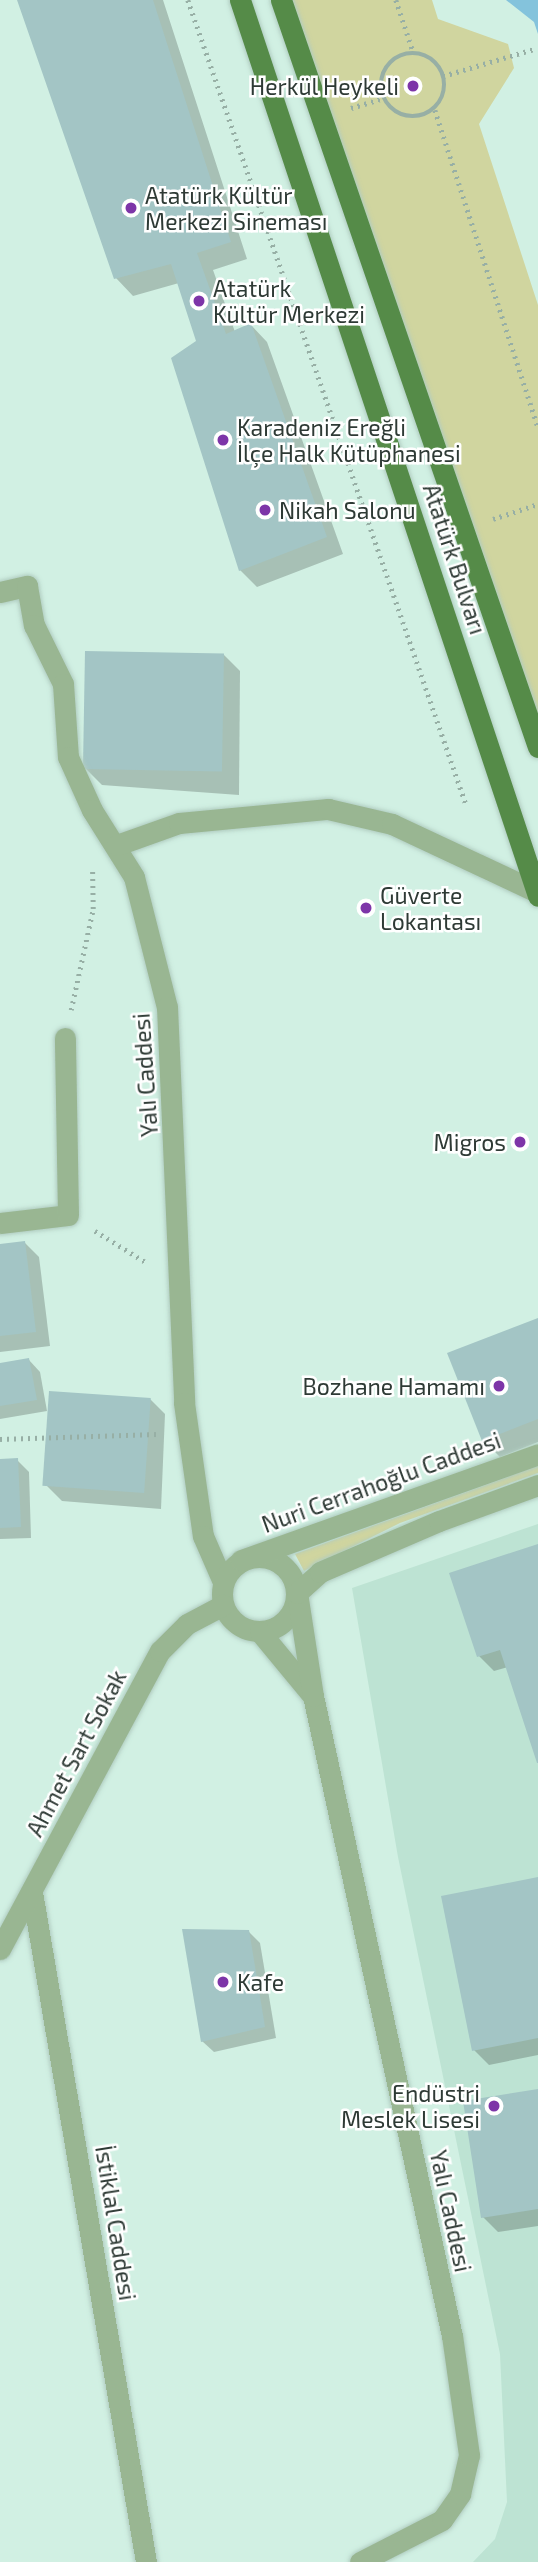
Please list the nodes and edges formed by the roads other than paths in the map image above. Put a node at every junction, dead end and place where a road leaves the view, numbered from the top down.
1 (240, 0) edge
2 (281, 0) edge
3 (0, 592) edge
4 (538, 747) edge
5 (117, 845) junction
6 (537, 894) edge
7 (65, 1038) road end
8 (0, 1223) edge
9 (538, 1454) edge
10 (538, 1485) edge
11 (241, 1560) junction
12 (223, 1582) junction
13 (297, 1593) junction
14 (223, 1605) junction
15 (260, 1632) junction
16 (313, 1696) junction
17 (32, 1892) junction
18 (0, 1949) edge
19 (146, 2562) edge
20 (360, 2562) edge

1 - 6 main road, Atatürk Bulvarı
2 - 4 main road, Atatürk Bulvarı
3 - 5 street, Yalı Caddesi
5 - 6 street
5 - 12 street, Yalı Caddesi
7 - 8 street
9 - 11 street, Nuri Cerrahoğlu Caddesi
10 - 13 street
11 - 12 street
11 - 13 street, Nuri Cerrahoğlu Caddesi
12 - 14 street
13 - 15 street
13 - 16 street, Nuri Cerrahoğlu Caddesi
14 - 15 street
14 - 17 street, Ahmet Sart Sokak
15 - 16 street
16 - 20 street, Yalı Caddesi
17 - 18 street, Ahmet Sart Sokak
17 - 19 street, İstiklal Caddesi

